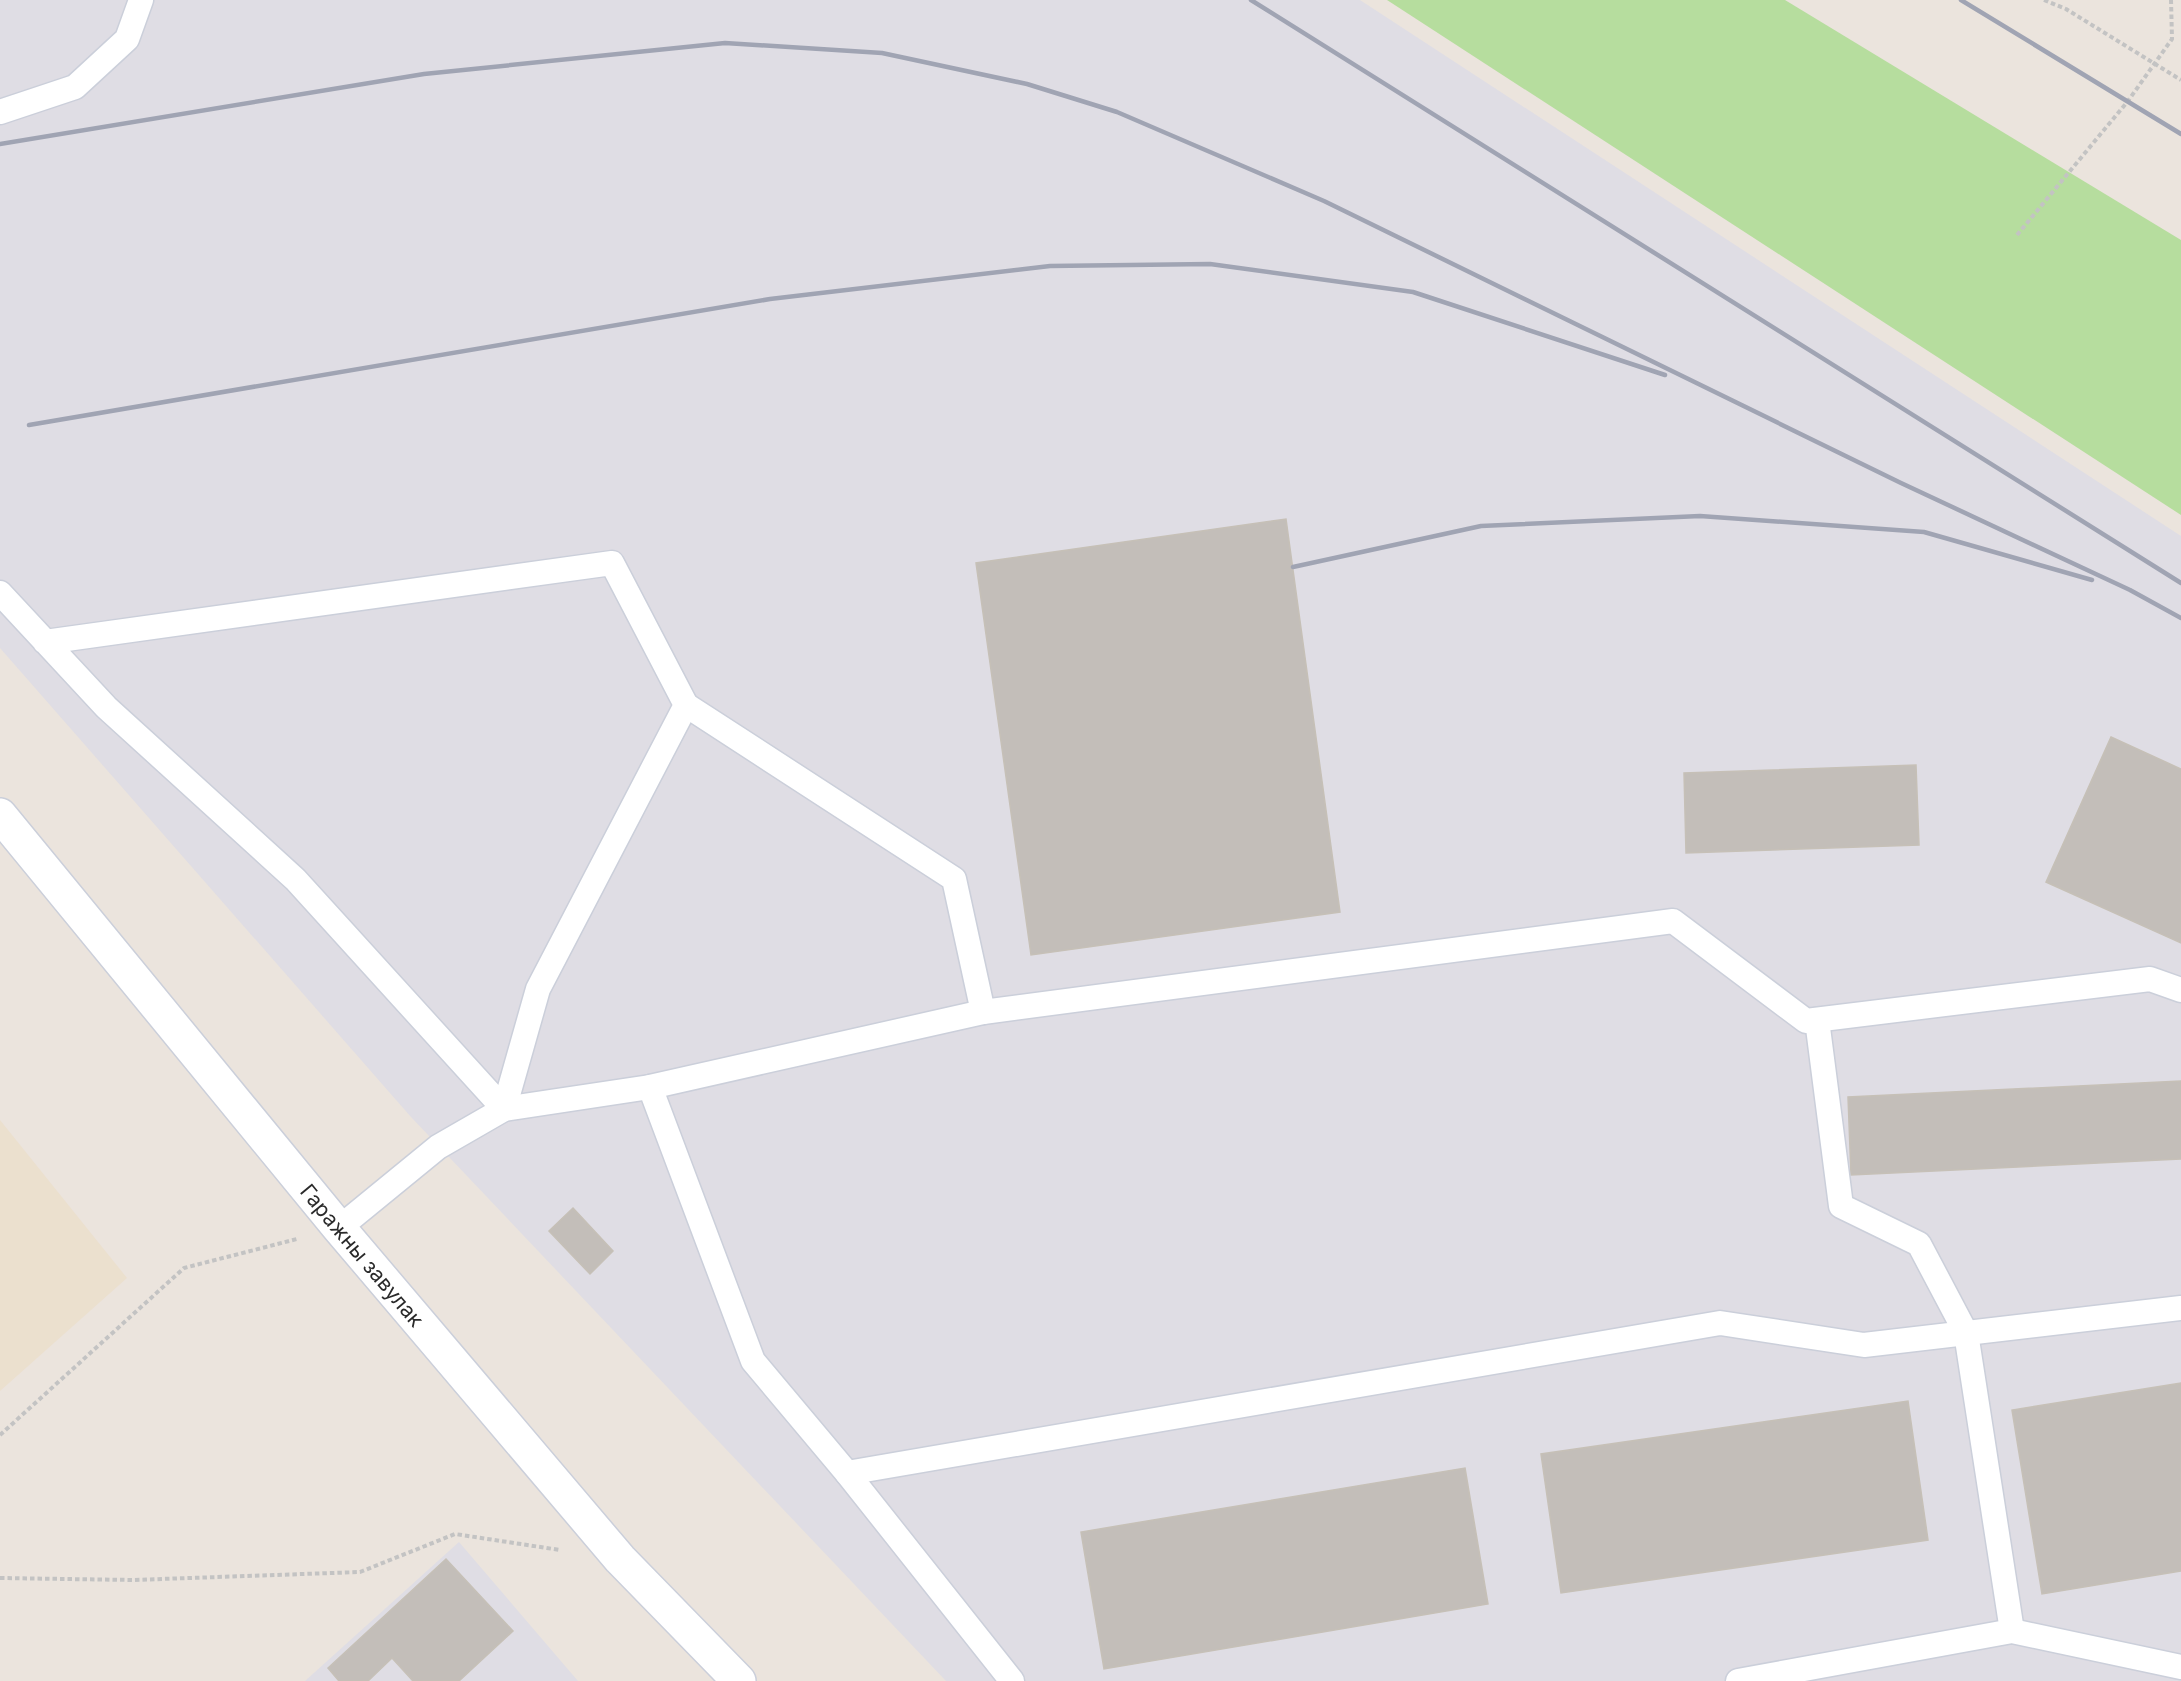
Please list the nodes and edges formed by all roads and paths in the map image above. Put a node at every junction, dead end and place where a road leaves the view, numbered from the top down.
1 (141, 0) edge
2 (2044, 0) edge
3 (2171, 0) edge
4 (2155, 64) junction
5 (2181, 80) edge
6 (0, 112) edge
7 (2017, 235) dead end
8 (0, 593) edge
9 (45, 642) junction
10 (686, 705) junction
11 (0, 815) edge
12 (2181, 990) edge
13 (983, 1012) junction
14 (1816, 1020) junction
15 (650, 1087) junction
16 (504, 1109) junction
17 (339, 1228) junction
18 (2181, 1308) edge
19 (1966, 1333) junction
20 (0, 1435) edge
21 (847, 1473) junction
22 (561, 1550) dead end
23 (0, 1578) edge
24 (2012, 1631) junction
25 (2181, 1667) edge
26 (739, 1681) edge
27 (1012, 1681) edge
28 (1738, 1681) edge

1 - 6 lane
2 - 4 path
3 - 4 path
4 - 5 path
4 - 7 path
8 - 9 lane
9 - 10 lane
9 - 16 lane
10 - 13 lane
10 - 16 lane
11 - 17 street, Гаражны завулак
12 - 14 lane
13 - 14 lane
13 - 15 lane
14 - 19 lane
15 - 16 lane
15 - 21 lane
16 - 17 lane
17 - 20 path
17 - 26 street, Гаражны завулак
18 - 19 lane
19 - 21 lane
19 - 24 lane
21 - 27 lane
22 - 23 path
24 - 25 lane
24 - 28 lane

